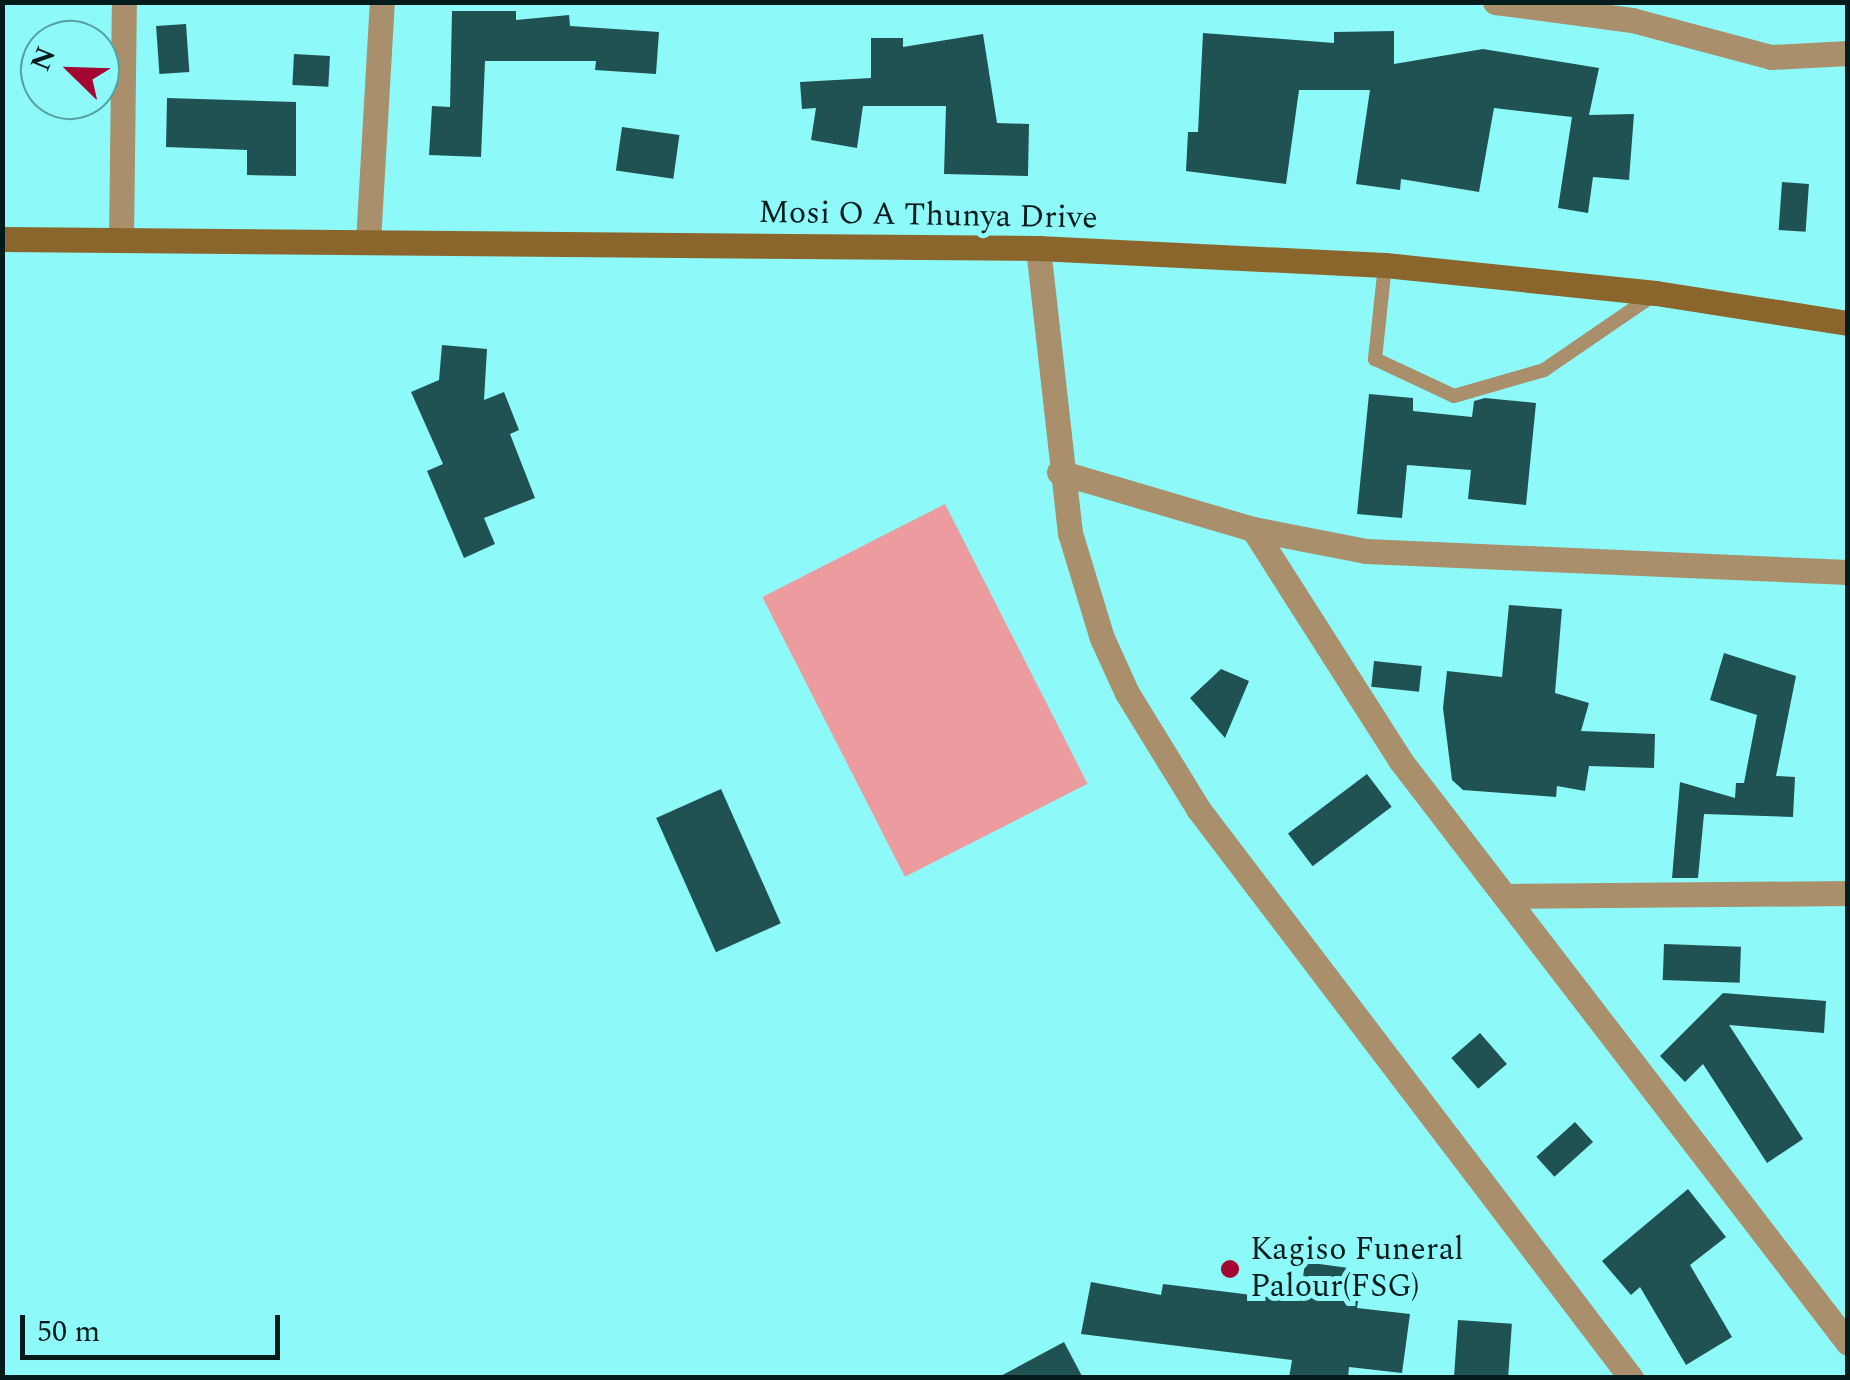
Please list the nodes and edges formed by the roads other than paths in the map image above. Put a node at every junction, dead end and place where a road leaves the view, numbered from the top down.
1 (124, 2) edge
2 (382, 2) edge
3 (1496, 2) edge
4 (1634, 11) edge
5 (1848, 53) edge
6 (2, 239) edge
7 (121, 239) junction
8 (368, 242) junction
9 (1038, 248) junction
10 (1385, 265) junction
11 (1656, 293) junction
12 (1848, 323) edge
13 (1060, 472) junction
14 (1253, 530) junction
15 (1848, 572) edge
16 (1848, 893) edge
17 (1506, 896) junction
18 (1848, 1343) edge
19 (1631, 1378) edge

1 - 7 street
2 - 8 street
3 - 4 street
4 - 5 street
6 - 7 street, Mosi O A Thunya Drive
7 - 8 street, Mosi O A Thunya Drive
8 - 9 street, Mosi O A Thunya Drive
9 - 10 street, Mosi O A Thunya Drive
9 - 13 street
10 - 11 street, Mosi O A Thunya Drive
10 - 11 lane
11 - 12 street, Mosi O A Thunya Drive
13 - 14 street
13 - 19 street
14 - 15 street
14 - 17 street
16 - 17 street
17 - 18 street

